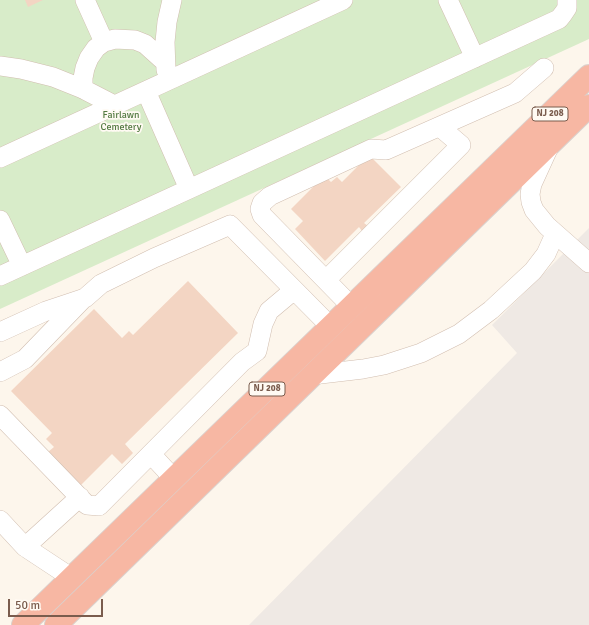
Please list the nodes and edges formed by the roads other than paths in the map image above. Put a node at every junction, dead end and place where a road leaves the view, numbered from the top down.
1 (85, 0) edge
2 (172, 0) edge
3 (343, 0) edge
4 (448, 0) edge
5 (567, 0) edge
6 (104, 42) junction
7 (474, 58) junction
8 (165, 62) junction
9 (0, 66) edge
10 (589, 66) edge
11 (544, 68) dead end
12 (589, 76) edge
13 (166, 81) junction
14 (83, 89) junction
15 (146, 91) junction
16 (114, 105) junction
17 (589, 106) edge
18 (440, 127) junction
19 (553, 141) junction
20 (511, 152) junction
21 (0, 158) edge
22 (189, 189) junction
23 (0, 220) edge
24 (555, 234) junction
25 (589, 263) edge
26 (22, 266) junction
27 (0, 276) edge
28 (326, 280) junction
29 (294, 290) junction
30 (85, 298) junction
31 (352, 307) junction
32 (331, 327) junction
33 (0, 332) edge
34 (0, 372) edge
35 (312, 375) junction
36 (0, 415) edge
37 (151, 454) junction
38 (174, 479) junction
39 (80, 497) junction
40 (0, 520) edge
41 (25, 547) junction
42 (72, 578) junction
43 (23, 625) edge
44 (56, 625) edge

1 - 6 lane
2 - 8 lane
3 - 13 lane
4 - 7 lane
5 - 7 lane
6 - 8 lane
6 - 14 lane
7 - 22 lane
8 - 13 lane
9 - 14 lane
10 - 20 highway
11 - 18 lane
12 - 20 highway, NJ 208
13 - 15 lane
14 - 16 lane
15 - 16 lane
15 - 22 lane
16 - 21 lane
17 - 19 highway, NJ 208
18 - 28 lane
18 - 28 lane
19 - 24 lane
19 - 35 highway, NJ 208
20 - 31 highway, NJ 208
22 - 26 lane
23 - 26 lane
24 - 25 lane
24 - 35 lane
26 - 27 lane
28 - 31 lane
29 - 30 lane
29 - 32 lane
29 - 37 lane
30 - 33 lane
30 - 34 lane
31 - 32 highway, NJ 208
32 - 38 highway, NJ 208
35 - 44 highway, NJ 208
36 - 39 lane
37 - 38 lane
37 - 39 lane
38 - 42 highway, NJ 208
39 - 41 lane
40 - 41 lane
41 - 42 lane
42 - 43 highway, NJ 208

